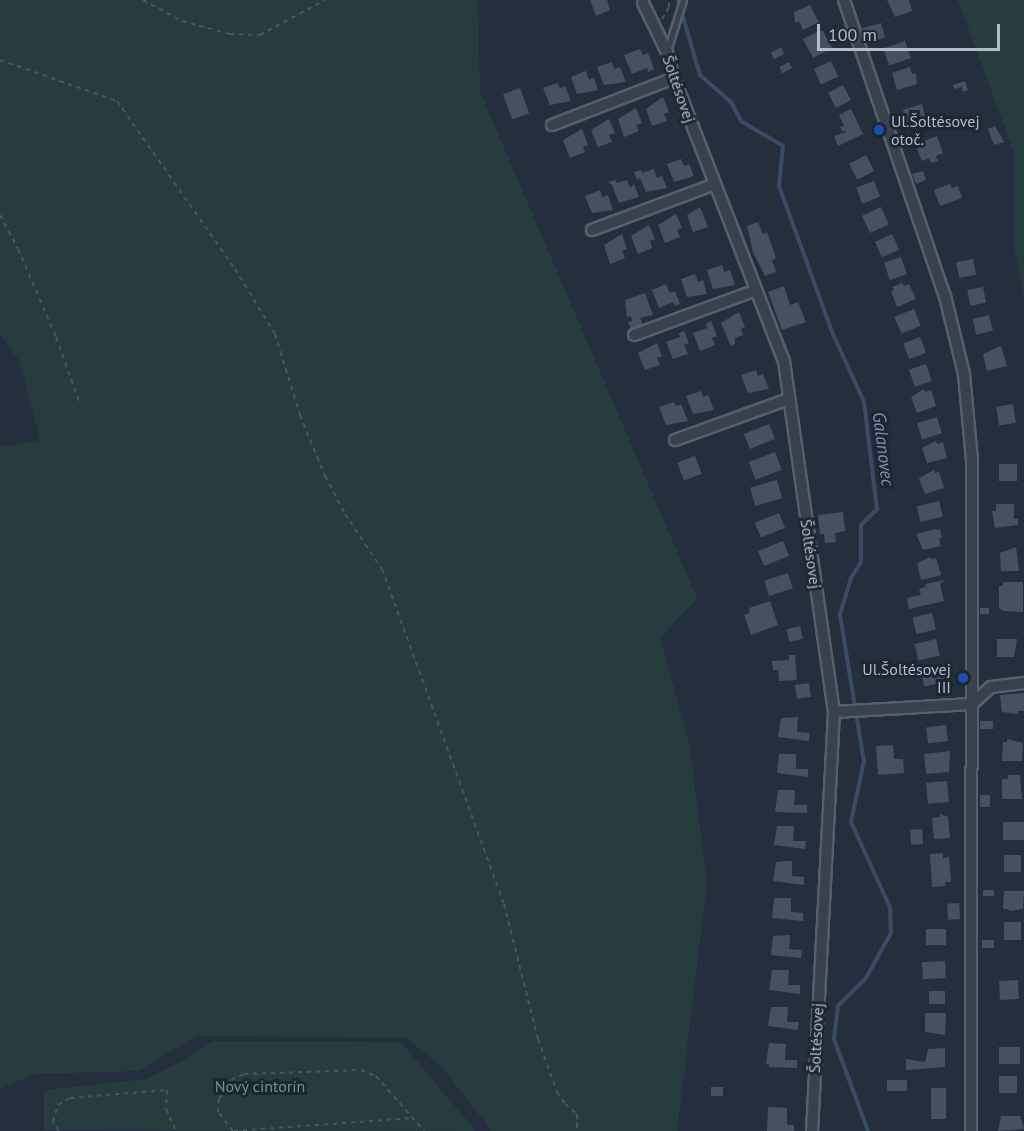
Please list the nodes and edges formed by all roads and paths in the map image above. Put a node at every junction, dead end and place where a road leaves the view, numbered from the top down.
1 (143, 0) edge
2 (325, 0) edge
3 (669, 0) edge
4 (683, 0) edge
5 (844, 0) edge
6 (643, 3) dead end
7 (656, 30) junction
8 (667, 52) junction
9 (0, 60) edge
10 (674, 78) junction
11 (552, 125) dead end
12 (715, 184) junction
13 (0, 215) edge
14 (592, 230) dead end
15 (756, 290) junction
16 (634, 335) dead end
17 (789, 399) junction
18 (80, 404) dead end
19 (675, 441) dead end
20 (1024, 683) edge
21 (972, 704) junction
22 (834, 712) junction
23 (413, 1118) junction
24 (59, 1131) edge
25 (176, 1131) edge
26 (234, 1131) edge
27 (424, 1131) edge
28 (577, 1131) edge
29 (812, 1131) edge
30 (971, 1131) edge

1 - 2 path
3 - 7 path
4 - 8 lane
5 - 21 street
6 - 7 street, Šoltésovej
7 - 8 street, Šoltésovej
8 - 10 street, Šoltésovej
9 - 28 path
10 - 11 street
10 - 12 street, Šoltésovej
12 - 14 street
12 - 15 street, Šoltésovej
13 - 18 path
15 - 16 street
15 - 17 street, Šoltésovej
17 - 19 street
17 - 22 street, Šoltésovej
20 - 21 street
21 - 22 street
21 - 30 street
22 - 29 street, Šoltésovej
23 - 26 path
23 - 26 path
23 - 27 path
24 - 25 path

